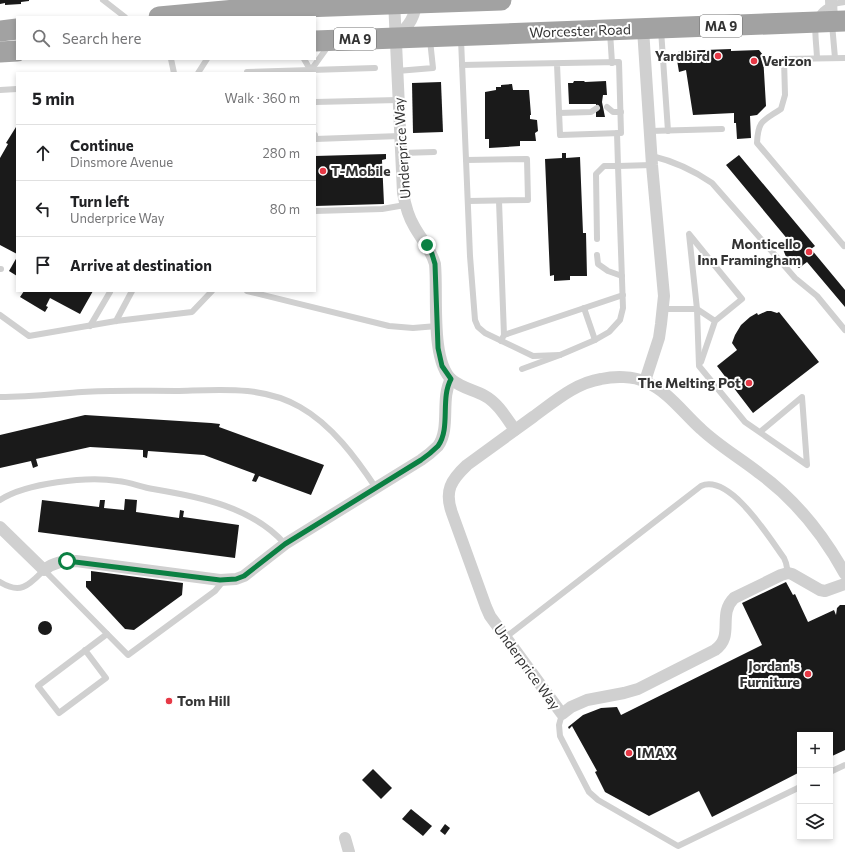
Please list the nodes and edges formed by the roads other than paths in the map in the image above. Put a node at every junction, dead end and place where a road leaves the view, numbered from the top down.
1 (103, 0) edge
2 (470, 0) edge
3 (501, 0) edge
4 (416, 1) edge
5 (394, 2) edge
6 (845, 2) edge
7 (831, 14) edge
8 (124, 16) edge
9 (170, 16) edge
10 (16, 29) edge
11 (652, 29) junction
12 (610, 30) junction
13 (0, 31) edge
14 (430, 36) junction
15 (461, 36) junction
16 (395, 38) junction
17 (324, 40) edge
18 (16, 51) edge
19 (0, 52) edge
20 (817, 58) junction
21 (835, 58) junction
22 (845, 58) edge
23 (316, 59) edge
24 (171, 60) edge
25 (206, 60) edge
26 (305, 60) edge
27 (316, 60) edge
28 (612, 63) junction
29 (557, 64) junction
30 (462, 65) junction
31 (374, 68) dead end
32 (311, 71) edge
33 (397, 71) junction
34 (174, 72) edge
35 (199, 72) edge
36 (247, 72) dead end
37 (16, 89) edge
38 (0, 90) edge
39 (398, 100) junction
40 (316, 102) edge
41 (607, 107) dead end
42 (595, 111) dead end
43 (559, 112) junction
44 (621, 112) junction
45 (722, 129) dead end
46 (650, 131) junction
47 (668, 131) junction
48 (617, 133) junction
49 (400, 136) junction
50 (316, 139) edge
51 (434, 152) dead end
52 (401, 153) junction
53 (466, 160) junction
54 (652, 160) junction
55 (618, 166) junction
56 (468, 201) junction
57 (498, 201) junction
58 (405, 205) junction
59 (316, 211) edge
60 (597, 239) dead end
61 (845, 246) edge
62 (597, 254) dead end
63 (622, 276) junction
64 (110, 292) dead end
65 (131, 292) edge
66 (211, 292) edge
67 (252, 292) edge
68 (623, 295) junction
69 (584, 308) junction
70 (663, 309) junction
71 (697, 309) junction
72 (0, 315) edge
73 (116, 321) junction
74 (715, 321) junction
75 (90, 326) junction
76 (437, 326) junction
77 (845, 330) edge
78 (502, 338) junction
79 (595, 340) junction
80 (560, 355) junction
81 (699, 366) junction
82 (522, 369) dead end
83 (451, 379) junction
84 (645, 381) junction
85 (0, 397) edge
86 (515, 430) junction
87 (760, 432) junction
88 (376, 488) junction
89 (0, 500) edge
90 (0, 527) edge
91 (285, 544) junction
92 (44, 570) junction
93 (788, 573) junction
94 (845, 574) edge
95 (224, 580) junction
96 (0, 582) edge
97 (845, 584) edge
98 (107, 634) junction
99 (506, 637) junction
100 (85, 650) junction
101 (562, 714) junction
102 (845, 765) edge
103 (833, 771) edge
104 (797, 788) edge
105 (345, 838) dead end
106 (349, 852) edge

1 - 8 lane
2 - 3 highway
2 - 4 highway
4 - 5 highway
4 - 16 street
5 - 9 highway
5 - 16 street, Underprice Way
6 - 7 lane
7 - 11 highway, Worcester Road / MA 9
7 - 20 lane
7 - 21 lane
10 - 13 highway
11 - 12 highway, Worcester Road / MA 9
11 - 46 street
11 - 47 lane
12 - 15 highway, Worcester Road / MA 9
12 - 28 lane
14 - 15 highway, Worcester Road / MA 9
14 - 16 highway, Worcester Road / MA 9
14 - 33 lane
15 - 30 lane
16 - 17 highway, Worcester Road / MA 9
16 - 33 street, Underprice Way
17 - 23 lane
18 - 19 highway
20 - 21 lane
20 - 61 lane
21 - 22 lane
24 - 34 lane
25 - 35 lane
26 - 32 lane
27 - 32 lane
28 - 29 lane
28 - 44 lane
29 - 30 lane
29 - 43 lane
30 - 53 lane
31 - 32 lane
32 - 36 lane
33 - 39 street, Underprice Way
37 - 38 lane
39 - 40 lane
39 - 49 street, Underprice Way
41 - 44 lane
42 - 43 lane
43 - 48 lane
44 - 48 lane
45 - 47 lane
46 - 47 lane
46 - 54 street
48 - 55 lane
49 - 50 lane
49 - 52 street, Underprice Way
51 - 52 lane
52 - 58 street, Underprice Way
53 - 56 lane
53 - 57 lane
54 - 55 lane
54 - 70 street
54 - 77 lane
55 - 60 lane
55 - 63 lane
56 - 57 lane
56 - 78 lane
57 - 78 lane
58 - 59 lane
58 - 76 street, Underprice Way
62 - 63 lane
63 - 68 lane
64 - 75 lane
65 - 73 lane
66 - 73 lane
67 - 76 lane
68 - 69 lane
68 - 79 lane
69 - 78 lane
69 - 79 lane
70 - 71 lane
70 - 84 street
71 - 74 lane
71 - 74 lane
71 - 81 lane
72 - 75 lane
73 - 75 lane
74 - 81 lane
76 - 83 street, Underprice Way
78 - 80 lane
79 - 80 lane
80 - 82 lane
81 - 87 lane
83 - 86 street, Underprice Way
83 - 88 street
84 - 86 street, Underprice Way
84 - 94 street, Underprice Way
85 - 88 lane
86 - 99 street, Underprice Way
87 - 87 lane
88 - 91 street
89 - 91 lane
90 - 92 street
91 - 95 street
92 - 95 street
92 - 96 lane
92 - 98 lane
93 - 97 street
93 - 99 lane
93 - 101 street, Underprice Way
95 - 98 lane
98 - 100 lane
99 - 101 street, Underprice Way
100 - 100 lane
101 - 104 lane
102 - 103 lane
105 - 106 street

